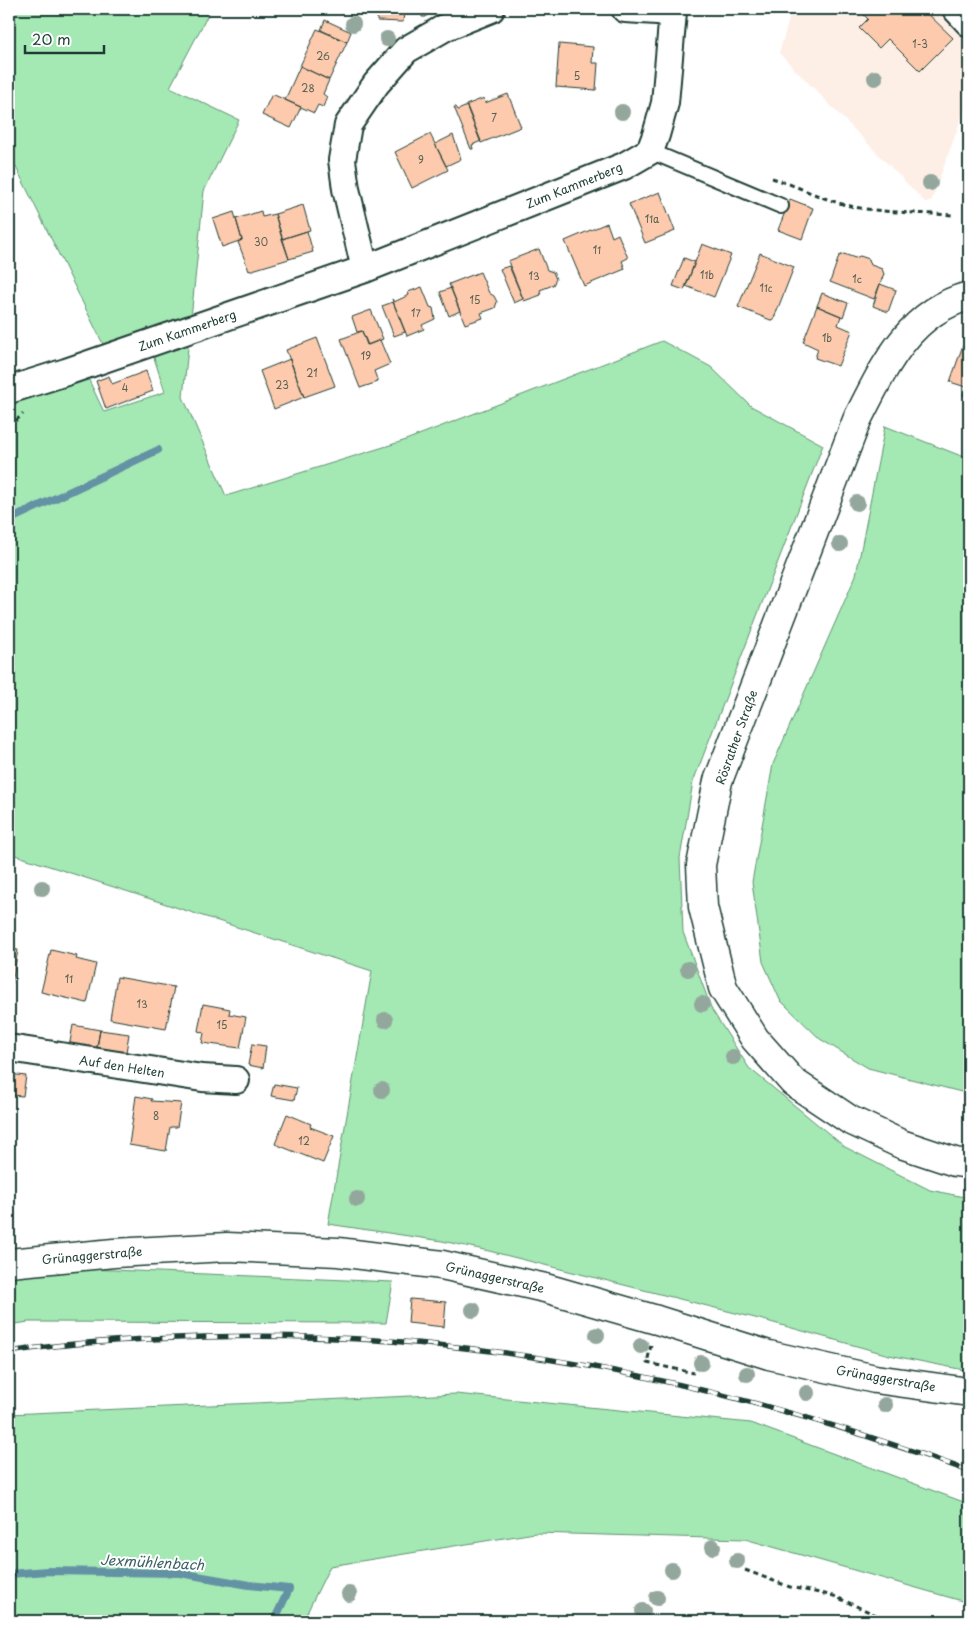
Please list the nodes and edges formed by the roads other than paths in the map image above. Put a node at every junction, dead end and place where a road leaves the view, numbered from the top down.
1 (491, 9) edge
2 (625, 9) edge
3 (956, 9) edge
4 (674, 10) edge
5 (969, 23) edge
6 (650, 151) junction
7 (781, 206) dead end
8 (365, 269) junction
9 (969, 296) edge
10 (9, 390) edge
11 (9, 1048) edge
12 (236, 1080) dead end
13 (969, 1164) edge
14 (9, 1263) edge
15 (969, 1392) edge

1 - 8 street
2 - 4 street
3 - 5 street
4 - 6 street
6 - 7 lane
6 - 8 street, Zum Kammerberg
8 - 10 street, Zum Kammerberg
9 - 13 street, Rösrather Straße
11 - 12 street, Auf den Helten
14 - 15 street, Grünaggerstraße

